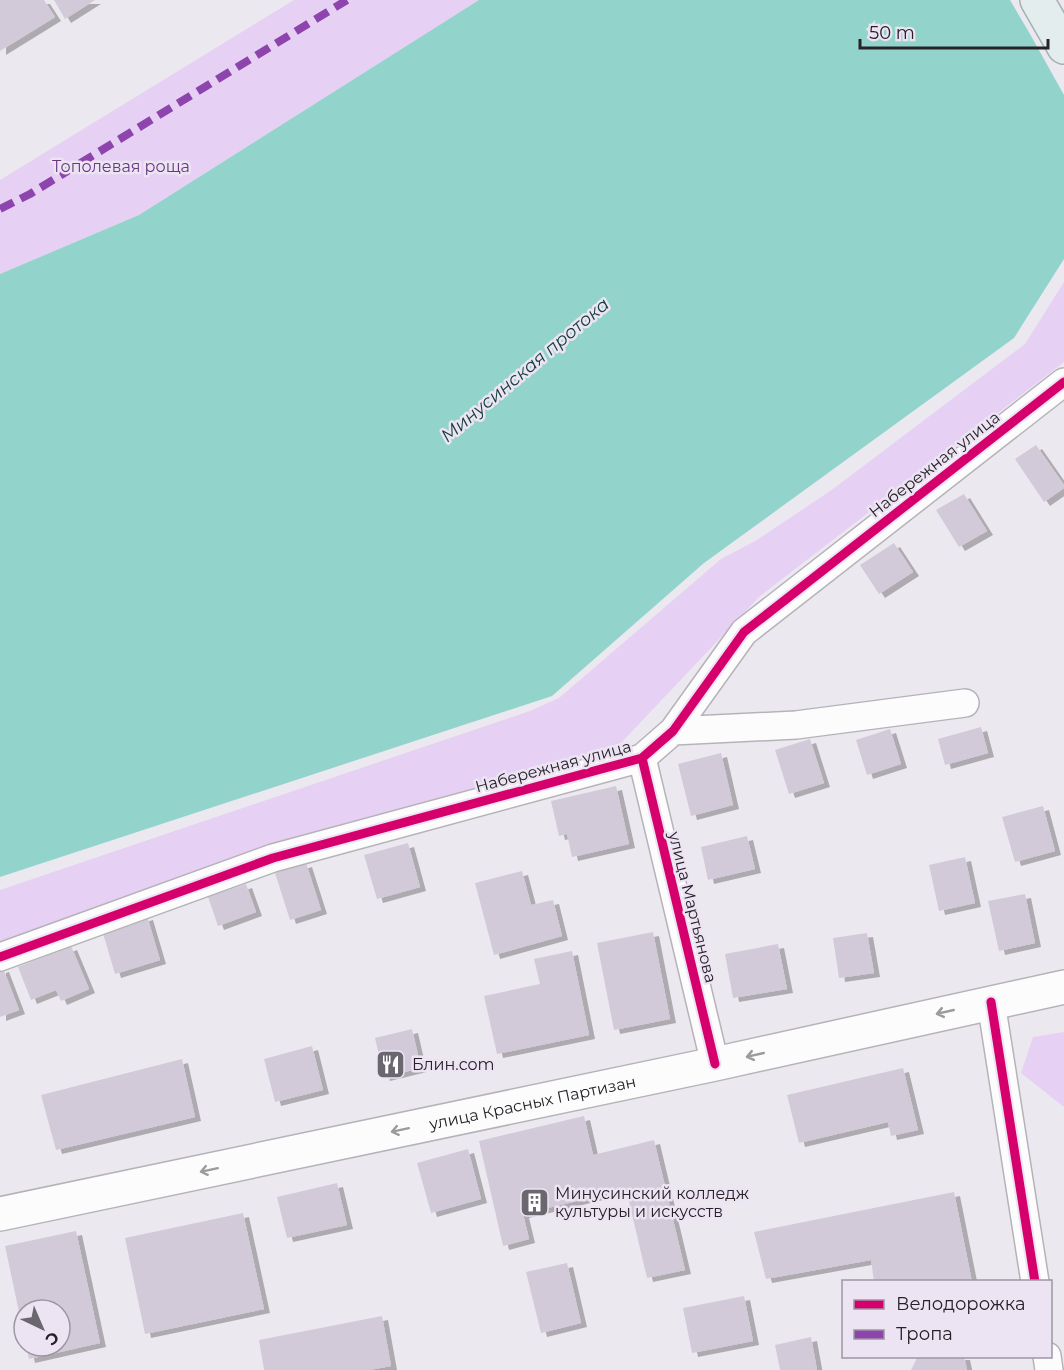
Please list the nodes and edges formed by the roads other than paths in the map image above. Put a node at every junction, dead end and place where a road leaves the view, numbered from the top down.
1 (1037, 0) edge
2 (1064, 47) edge
3 (1064, 382) edge
4 (965, 703) dead end
5 (673, 731) junction
6 (642, 758) junction
7 (0, 957) edge
8 (1064, 987) edge
9 (991, 1002) junction
10 (715, 1064) junction
11 (0, 1214) edge
12 (1035, 1280) edge

1 - 2 main road
3 - 5 street, Набережная улица
4 - 5 street
5 - 6 street, Набережная улица
6 - 7 street, Набережная улица
6 - 10 street, улица Мартьянова
8 - 9 main road, улица Красных Партизан
9 -> 10 main road, улица Красных Партизан
9 - 12 street
10 -> 11 main road, улица Красных Партизан

